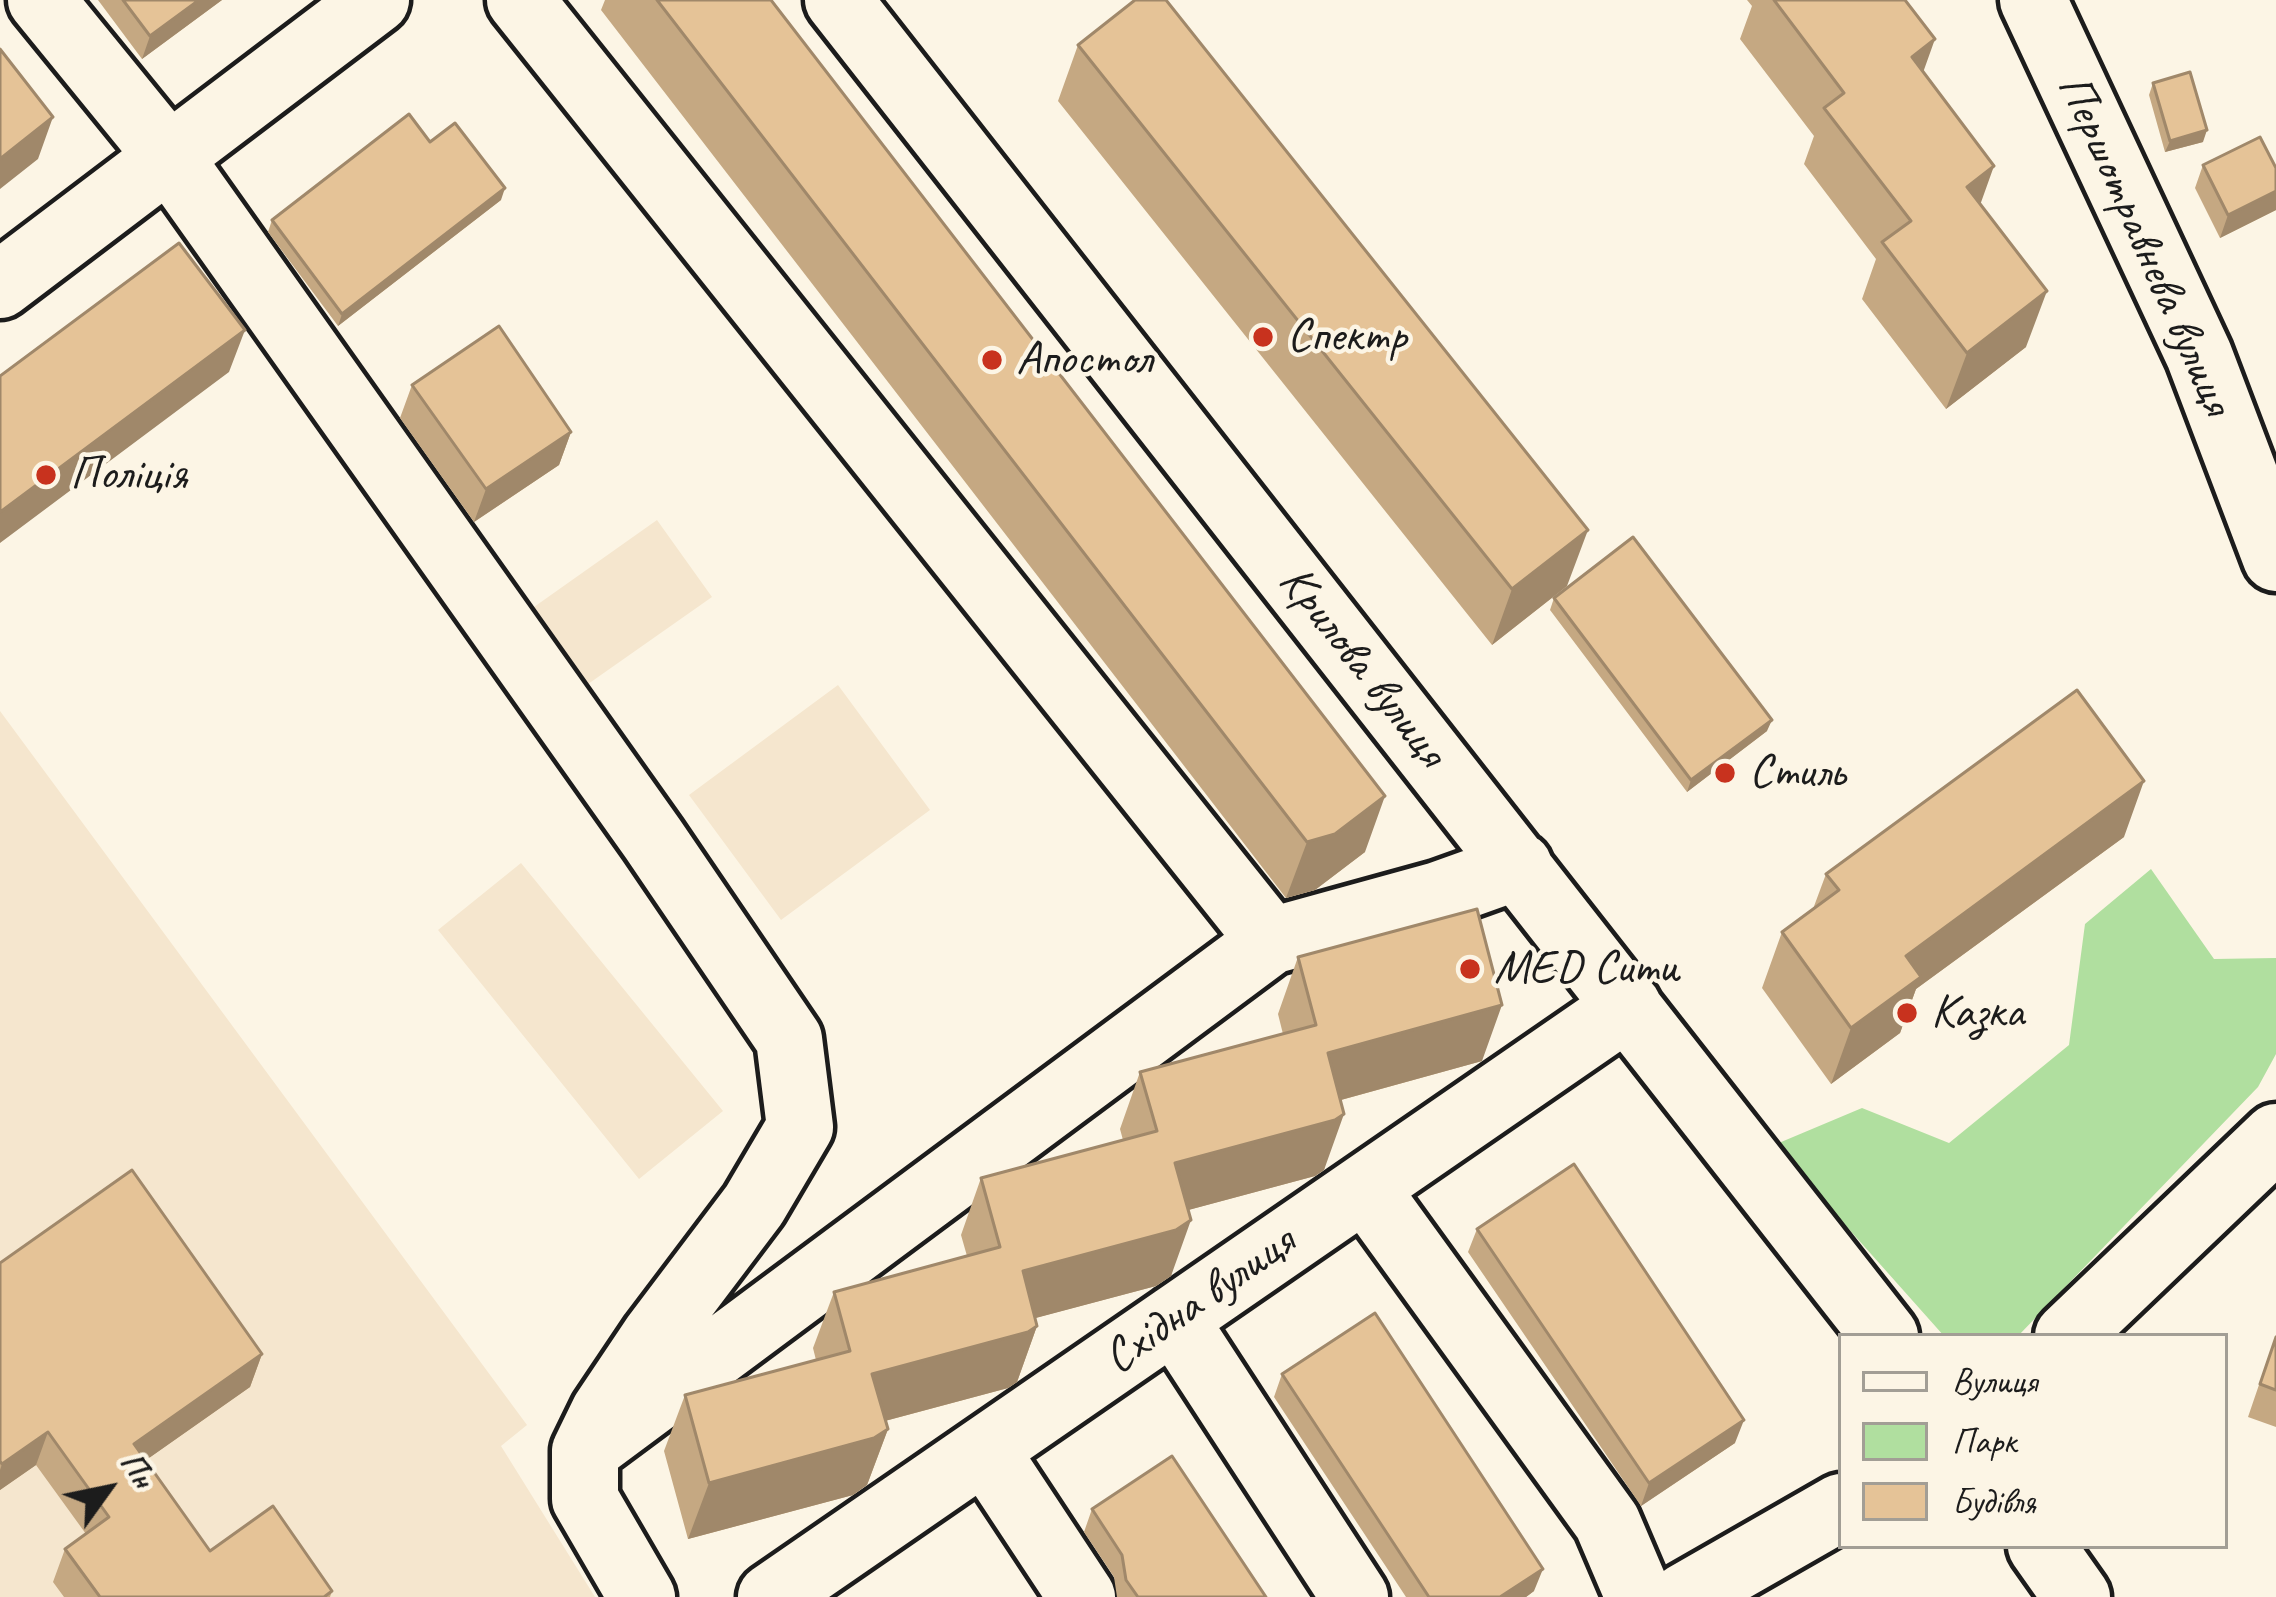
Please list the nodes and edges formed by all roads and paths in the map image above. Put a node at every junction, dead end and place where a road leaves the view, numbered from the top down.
1 (41, 0) edge
2 (376, 0) edge
3 (520, 0) edge
4 (838, 0) edge
5 (2033, 0) edge
6 (169, 158) junction
7 (0, 285) edge
8 (2276, 558) edge
9 (1519, 866) junction
10 (1271, 941) junction
11 (1628, 1006) junction
12 (2276, 1137) edge
13 (1365, 1188) junction
14 (1174, 1319) junction
15 (1884, 1333) edge
16 (2071, 1333) edge
17 (985, 1450) junction
18 (585, 1451) junction
19 (1838, 1509) edge
20 (2043, 1549) edge
21 (642, 1597) edge
22 (771, 1597) edge
23 (1082, 1597) edge
24 (1355, 1597) edge
25 (1639, 1597) edge
26 (1684, 1597) edge
27 (2077, 1597) edge

1 - 6 street
2 - 6 street
3 - 10 street
4 - 9 street, Крилова вулиця
5 - 8 street, Першотравнева вулиця
6 - 7 street
6 - 18 street
9 - 10 street
9 - 11 street, Крилова вулиця
10 - 18 street
11 - 13 street, Східна вулиця
11 - 15 street, Крилова вулиця
12 - 16 street
13 - 14 street, Східна вулиця
13 - 25 street
14 - 17 street, Східна вулиця
14 - 24 street
17 - 22 street, Східна вулиця
17 - 23 street
18 - 21 street
19 - 26 street
20 - 27 street

